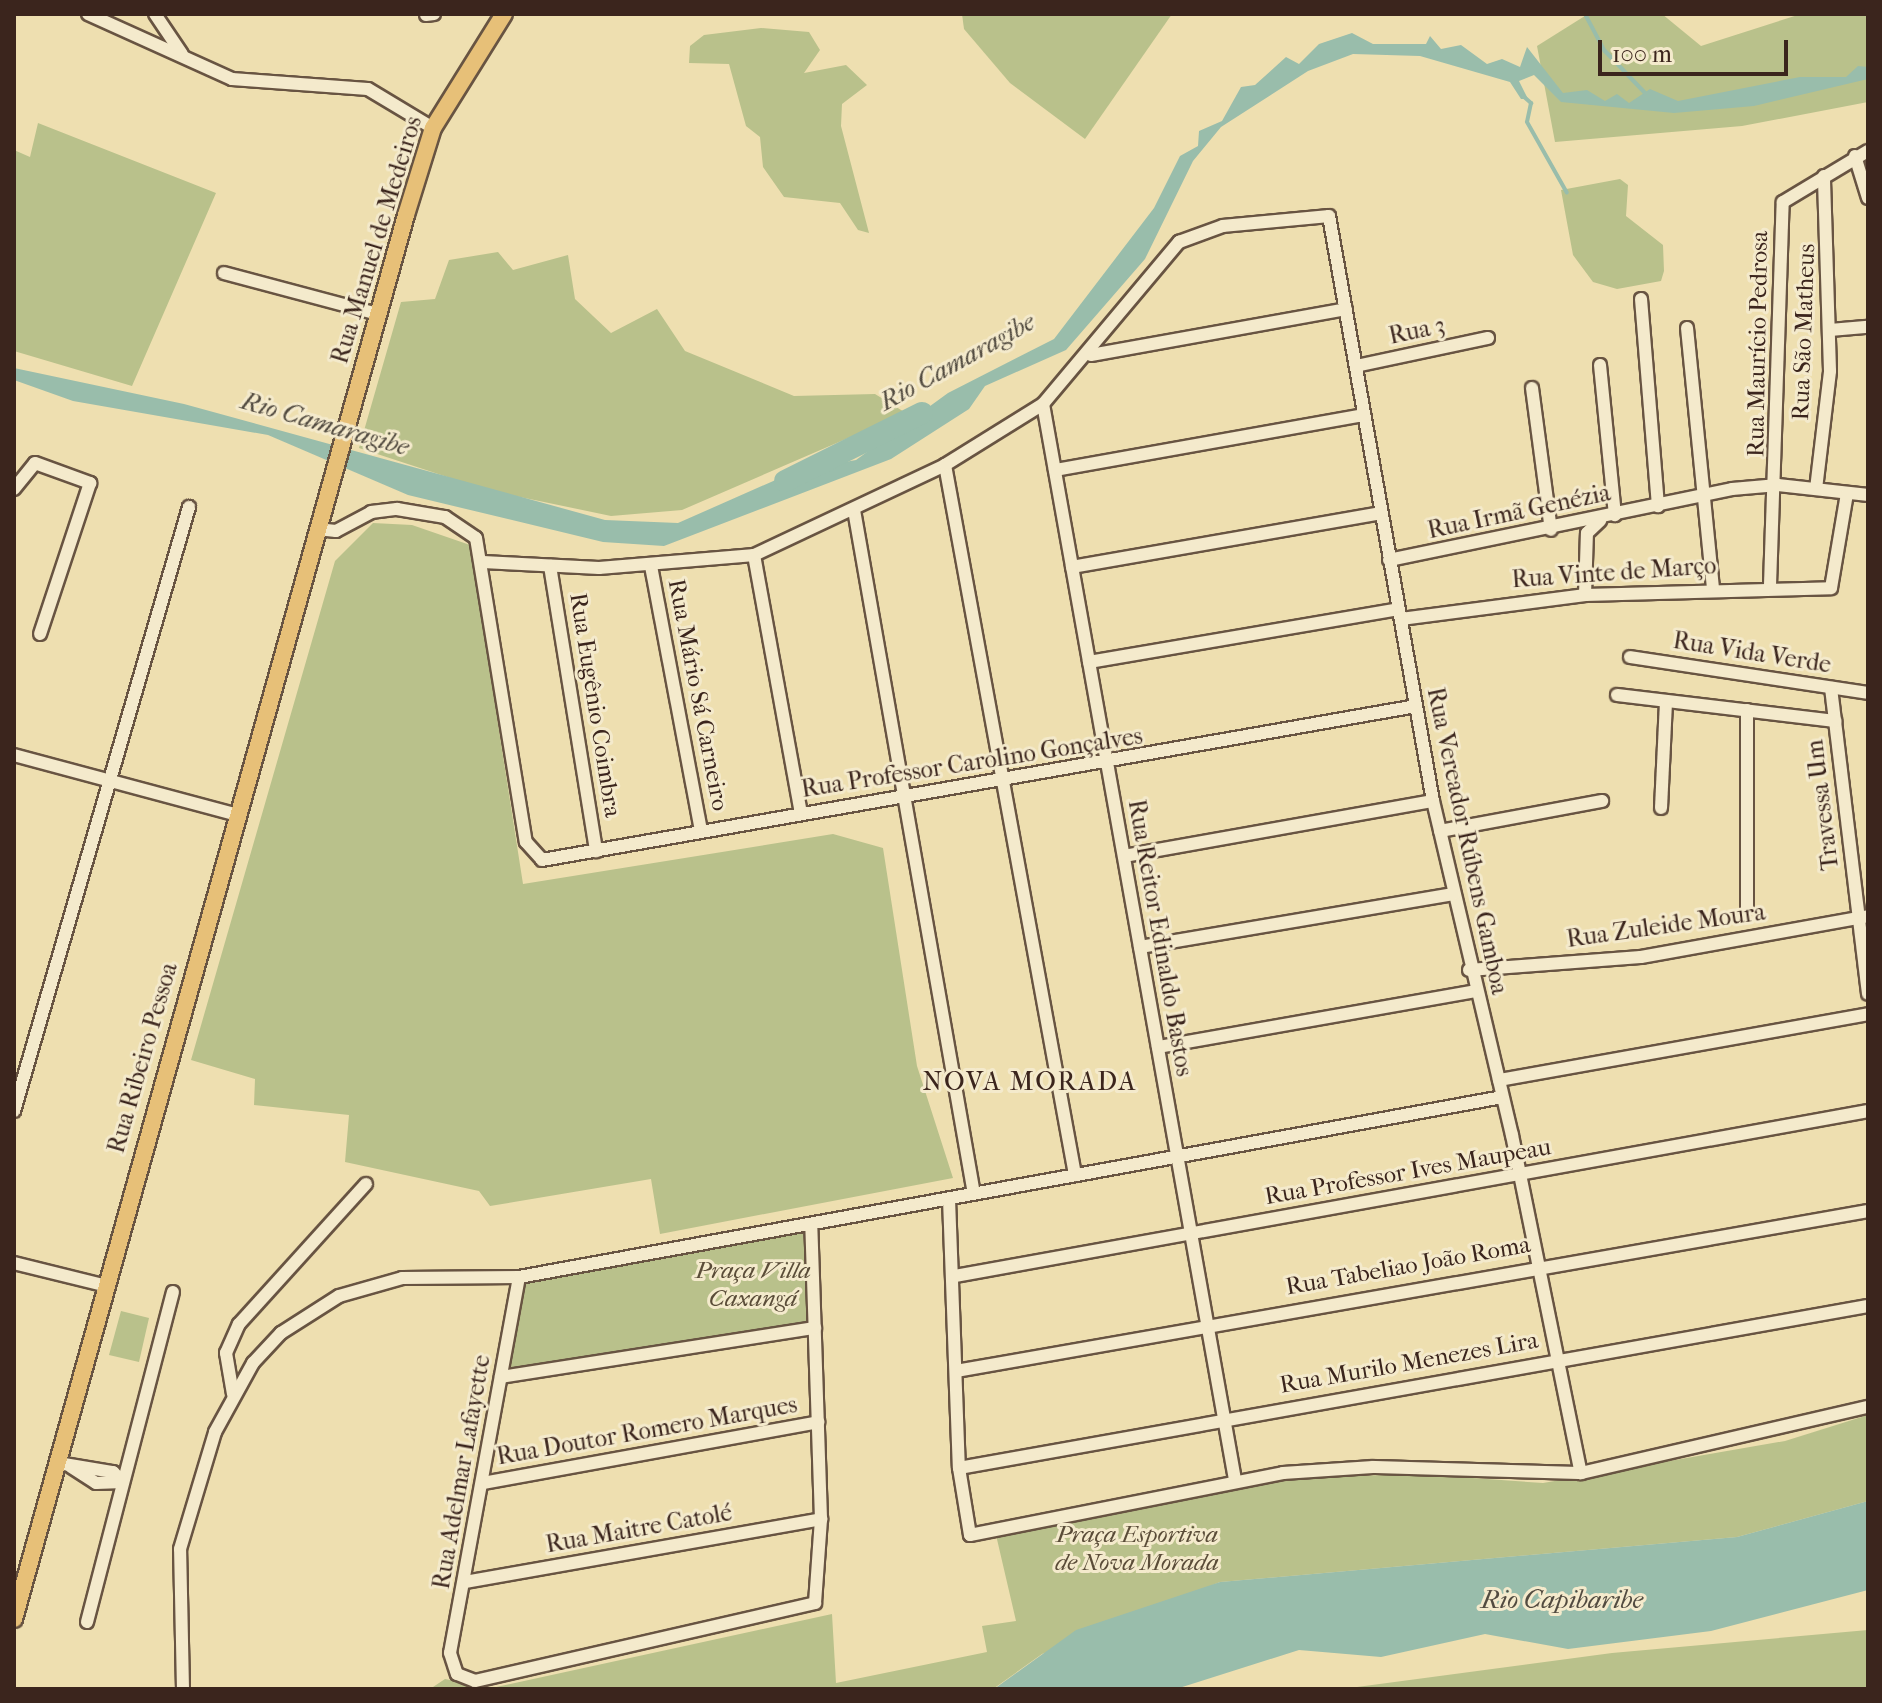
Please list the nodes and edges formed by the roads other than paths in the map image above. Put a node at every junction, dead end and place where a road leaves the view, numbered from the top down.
1 (88, 14) edge
2 (155, 14) edge
3 (434, 14) edge
4 (504, 14) edge
5 (426, 15) edge
6 (184, 57) junction
7 (433, 128) junction
8 (1868, 151) edge
9 (1855, 156) junction
10 (1824, 176) junction
11 (1868, 198) edge
12 (224, 273) dead end
13 (1641, 299) dead end
14 (1346, 309) junction
15 (378, 314) junction
16 (1868, 327) edge
17 (1687, 328) dead end
18 (1830, 330) junction
19 (1488, 338) dead end
20 (1091, 355) junction
21 (1600, 365) dead end
22 (1356, 366) junction
23 (1532, 388) dead end
24 (1043, 404) junction
25 (1364, 415) junction
26 (945, 465) junction
27 (1055, 470) junction
28 (1778, 485) junction
29 (14, 489) edge
30 (1816, 489) junction
31 (1847, 493) junction
32 (1706, 494) junction
33 (1868, 495) edge
34 (1658, 506) junction
35 (189, 507) dead end
36 (854, 510) junction
37 (323, 511) joint
38 (1381, 513) junction
39 (1615, 515) junction
40 (317, 529) junction
41 (1551, 530) junction
42 (754, 555) junction
43 (1389, 560) junction
44 (483, 562) junction
45 (550, 566) junction
46 (651, 566) junction
47 (1072, 567) junction
48 (1770, 585) junction
49 (1713, 588) junction
50 (1585, 595) junction
51 (1400, 614) junction
52 (40, 634) dead end
53 (1630, 657) dead end
54 (1089, 662) junction
55 (1831, 688) junction
56 (1868, 693) edge
57 (1617, 695) dead end
58 (1666, 701) junction
59 (1416, 706) junction
60 (1747, 710) junction
61 (1835, 721) junction
62 (14, 755) edge
63 (1105, 764) junction
64 (1003, 780) junction
65 (107, 782) junction
66 (906, 794) junction
67 (1433, 801) junction
68 (1602, 801) dead end
69 (1661, 808) dead end
70 (801, 813) junction
71 (238, 815) junction
72 (701, 831) junction
73 (1440, 831) junction
74 (596, 851) junction
75 (1124, 856) junction
76 (1861, 882) edge
77 (1454, 894) junction
78 (1747, 908) dead end
79 (1863, 916) edge
80 (1140, 947) junction
81 (1469, 970) junction
82 (1475, 991) junction
83 (1868, 994) edge
84 (1868, 1014) edge
85 (1158, 1047) junction
86 (1499, 1080) junction
87 (1503, 1097) junction
88 (14, 1111) edge
89 (1868, 1111) edge
90 (1177, 1156) junction
91 (1521, 1174) junction
92 (1075, 1175) junction
93 (366, 1184) dead end
94 (974, 1194) junction
95 (949, 1199) junction
96 (1868, 1211) edge
97 (811, 1225) junction
98 (1190, 1235) junction
99 (14, 1263) edge
100 (1539, 1266) junction
101 (955, 1276) junction
102 (519, 1277) junction
103 (103, 1285) junction
104 (173, 1292) dead end
105 (1868, 1306) edge
106 (1207, 1323) junction
107 (815, 1328) junction
108 (1558, 1359) junction
109 (956, 1371) junction
110 (501, 1377) junction
111 (233, 1394) junction
112 (1868, 1407) edge
113 (1224, 1418) junction
114 (819, 1422) junction
115 (64, 1465) junction
116 (959, 1468) junction
117 (1581, 1473) junction
118 (1235, 1480) junction
119 (123, 1482) junction
120 (483, 1483) junction
121 (821, 1519) junction
122 (22, 1566) edge
123 (465, 1582) junction
124 (14, 1619) edge
125 (87, 1622) dead end
126 (183, 1689) edge

1 - 6 street
2 - 6 street
3 - 5 street
4 - 7 main road, Rua Manuel de Medeiros
6 - 7 street
7 - 15 main road, Rua Manuel de Medeiros
8 - 9 street, Rua Maurício Pedrosa
9 - 10 street, Rua Maurício Pedrosa
9 - 11 street
10 - 18 street, Rua São Matheus
10 - 28 street, Rua Maurício Pedrosa
12 - 15 street
13 - 34 street
14 - 20 street
14 - 20 street, Rua Vereador Rúbens Gamboa
14 - 22 street, Rua Vereador Rúbens Gamboa
15 - 37 main road, Rua Manuel de Medeiros
16 - 18 street
17 - 32 street
18 - 30 street, Rua São Matheus
19 - 22 street, Rua 3
20 - 24 street
21 - 39 street
22 - 25 street, Rua Vereador Rúbens Gamboa
23 - 41 street
24 - 26 street
24 - 27 street, Rua Reitor Edinaldo Bastos
25 - 27 street
25 - 38 street, Rua Vereador Rúbens Gamboa
26 - 36 street
26 - 64 street
27 - 47 street, Rua Reitor Edinaldo Bastos
28 - 30 street, Rua Irmã Genézia
28 - 32 street, Rua Irmã Genézia
28 - 48 street, Rua Maurício Pedrosa
29 - 52 street
30 - 31 street, Rua Irmã Genézia
31 - 33 street, Rua Irmã Genézia
31 - 48 street, Rua Vinte de Março
32 - 34 street, Rua Irmã Genézia
32 - 49 street
34 - 39 street, Rua Irmã Genézia
35 - 65 street
36 - 42 street
36 - 66 street
37 - 40 main road, Rua Ribeiro Pessoa
38 - 43 street, Rua Vereador Rúbens Gamboa
38 - 47 street
39 - 41 street, Rua Irmã Genézia
39 - 50 street
40 - 44 street
40 - 71 main road, Rua Ribeiro Pessoa
41 - 43 street, Rua Irmã Genézia
42 - 46 street
42 - 70 street
43 - 51 street, Rua Vereador Rúbens Gamboa
44 - 45 street
44 - 74 street, Rua Professor Carolino Gonçalves
45 - 46 street
45 - 74 street, Rua Eugênio Coimbra
46 - 72 street, Rua Mário Sá Carneiro
47 - 54 street, Rua Reitor Edinaldo Bastos
48 - 49 street, Rua Vinte de Março
49 - 50 street, Rua Vinte de Março
50 - 51 street, Rua Vinte de Março
51 - 54 street, Rua Vinte de Março
51 - 59 street, Rua Vereador Rúbens Gamboa
53 - 55 street, Rua Vida Verde
54 - 63 street, Rua Reitor Edinaldo Bastos
55 - 56 street, Rua Vida Verde
55 - 61 street, Travessa Um
57 - 58 street
58 - 60 street
58 - 69 street
59 - 63 street, Rua Professor Carolino Gonçalves
59 - 67 street, Rua Vereador Rúbens Gamboa
60 - 61 street
60 - 78 street
61 - 76 street, Travessa Um
62 - 65 street
63 - 64 street, Rua Professor Carolino Gonçalves
63 - 75 street, Rua Reitor Edinaldo Bastos
64 - 66 street, Rua Professor Carolino Gonçalves
64 - 92 street
65 - 71 street
65 - 88 street
66 - 70 street, Rua Professor Carolino Gonçalves
66 - 94 street
67 - 73 street, Rua Vereador Rúbens Gamboa
67 - 75 street
68 - 73 street
70 - 72 street, Rua Professor Carolino Gonçalves
71 - 103 main road, Rua Ribeiro Pessoa
72 - 74 street, Rua Professor Carolino Gonçalves
73 - 77 street, Rua Vereador Rúbens Gamboa
75 - 80 street, Rua Reitor Edinaldo Bastos
76 - 79 street, Travessa Um
77 - 80 street
77 - 81 street, Rua Vereador Rúbens Gamboa
79 - 81 street, Rua Zuleide Moura
79 - 83 street, Travessa Um
80 - 85 street, Rua Reitor Edinaldo Bastos
81 - 82 street, Rua Vereador Rúbens Gamboa
82 - 85 street
82 - 86 street, Rua Vereador Rúbens Gamboa
84 - 86 street
85 - 90 street, Rua Reitor Edinaldo Bastos
86 - 87 street, Rua Vereador Rúbens Gamboa
87 - 90 street
87 - 91 street, Rua Vereador Rúbens Gamboa
89 - 91 street, Rua Professor Ives Maupeau
90 - 92 street
90 - 98 street, Rua Reitor Edinaldo Bastos
91 - 98 street, Rua Professor Ives Maupeau
91 - 100 street, Rua Vereador Rúbens Gamboa
92 - 94 street
93 - 111 street
94 - 95 street
95 - 97 street
95 - 101 street
96 - 100 street, Rua Tabeliao João Roma
97 - 102 street
97 - 107 street
98 - 101 street, Rua Professor Ives Maupeau
98 - 106 street, Rua Reitor Edinaldo Bastos
99 - 103 street
100 - 106 street, Rua Tabeliao João Roma
100 - 108 street, Rua Vereador Rúbens Gamboa
101 - 109 street
102 - 110 street, Rua Adelmar Lafayette
102 - 111 street
103 - 115 main road, Rua Ribeiro Pessoa
104 - 119 street
105 - 108 street, Rua Murilo Menezes Lira
106 - 109 street, Rua Tabeliao João Roma
106 - 113 street, Rua Reitor Edinaldo Bastos
107 - 110 street
107 - 114 street
108 - 113 street, Rua Murilo Menezes Lira
108 - 117 street, Rua Vereador Rúbens Gamboa
109 - 116 street
110 - 120 street, Rua Adelmar Lafayette
111 - 126 street
112 - 117 street
113 - 116 street, Rua Murilo Menezes Lira
113 - 118 street, Rua Reitor Edinaldo Bastos
114 - 120 street, Rua Doutor Romero Marques
114 - 121 street
115 - 119 street
115 - 122 main road, Rua Ribeiro Pessoa
116 - 118 street
117 - 118 street
119 - 125 street
120 - 123 street, Rua Adelmar Lafayette
121 - 123 street, Rua Maitre Catolé
121 - 123 street, Rua Adelmar Lafayette
122 - 124 main road, Rua Ribeiro Pessoa

